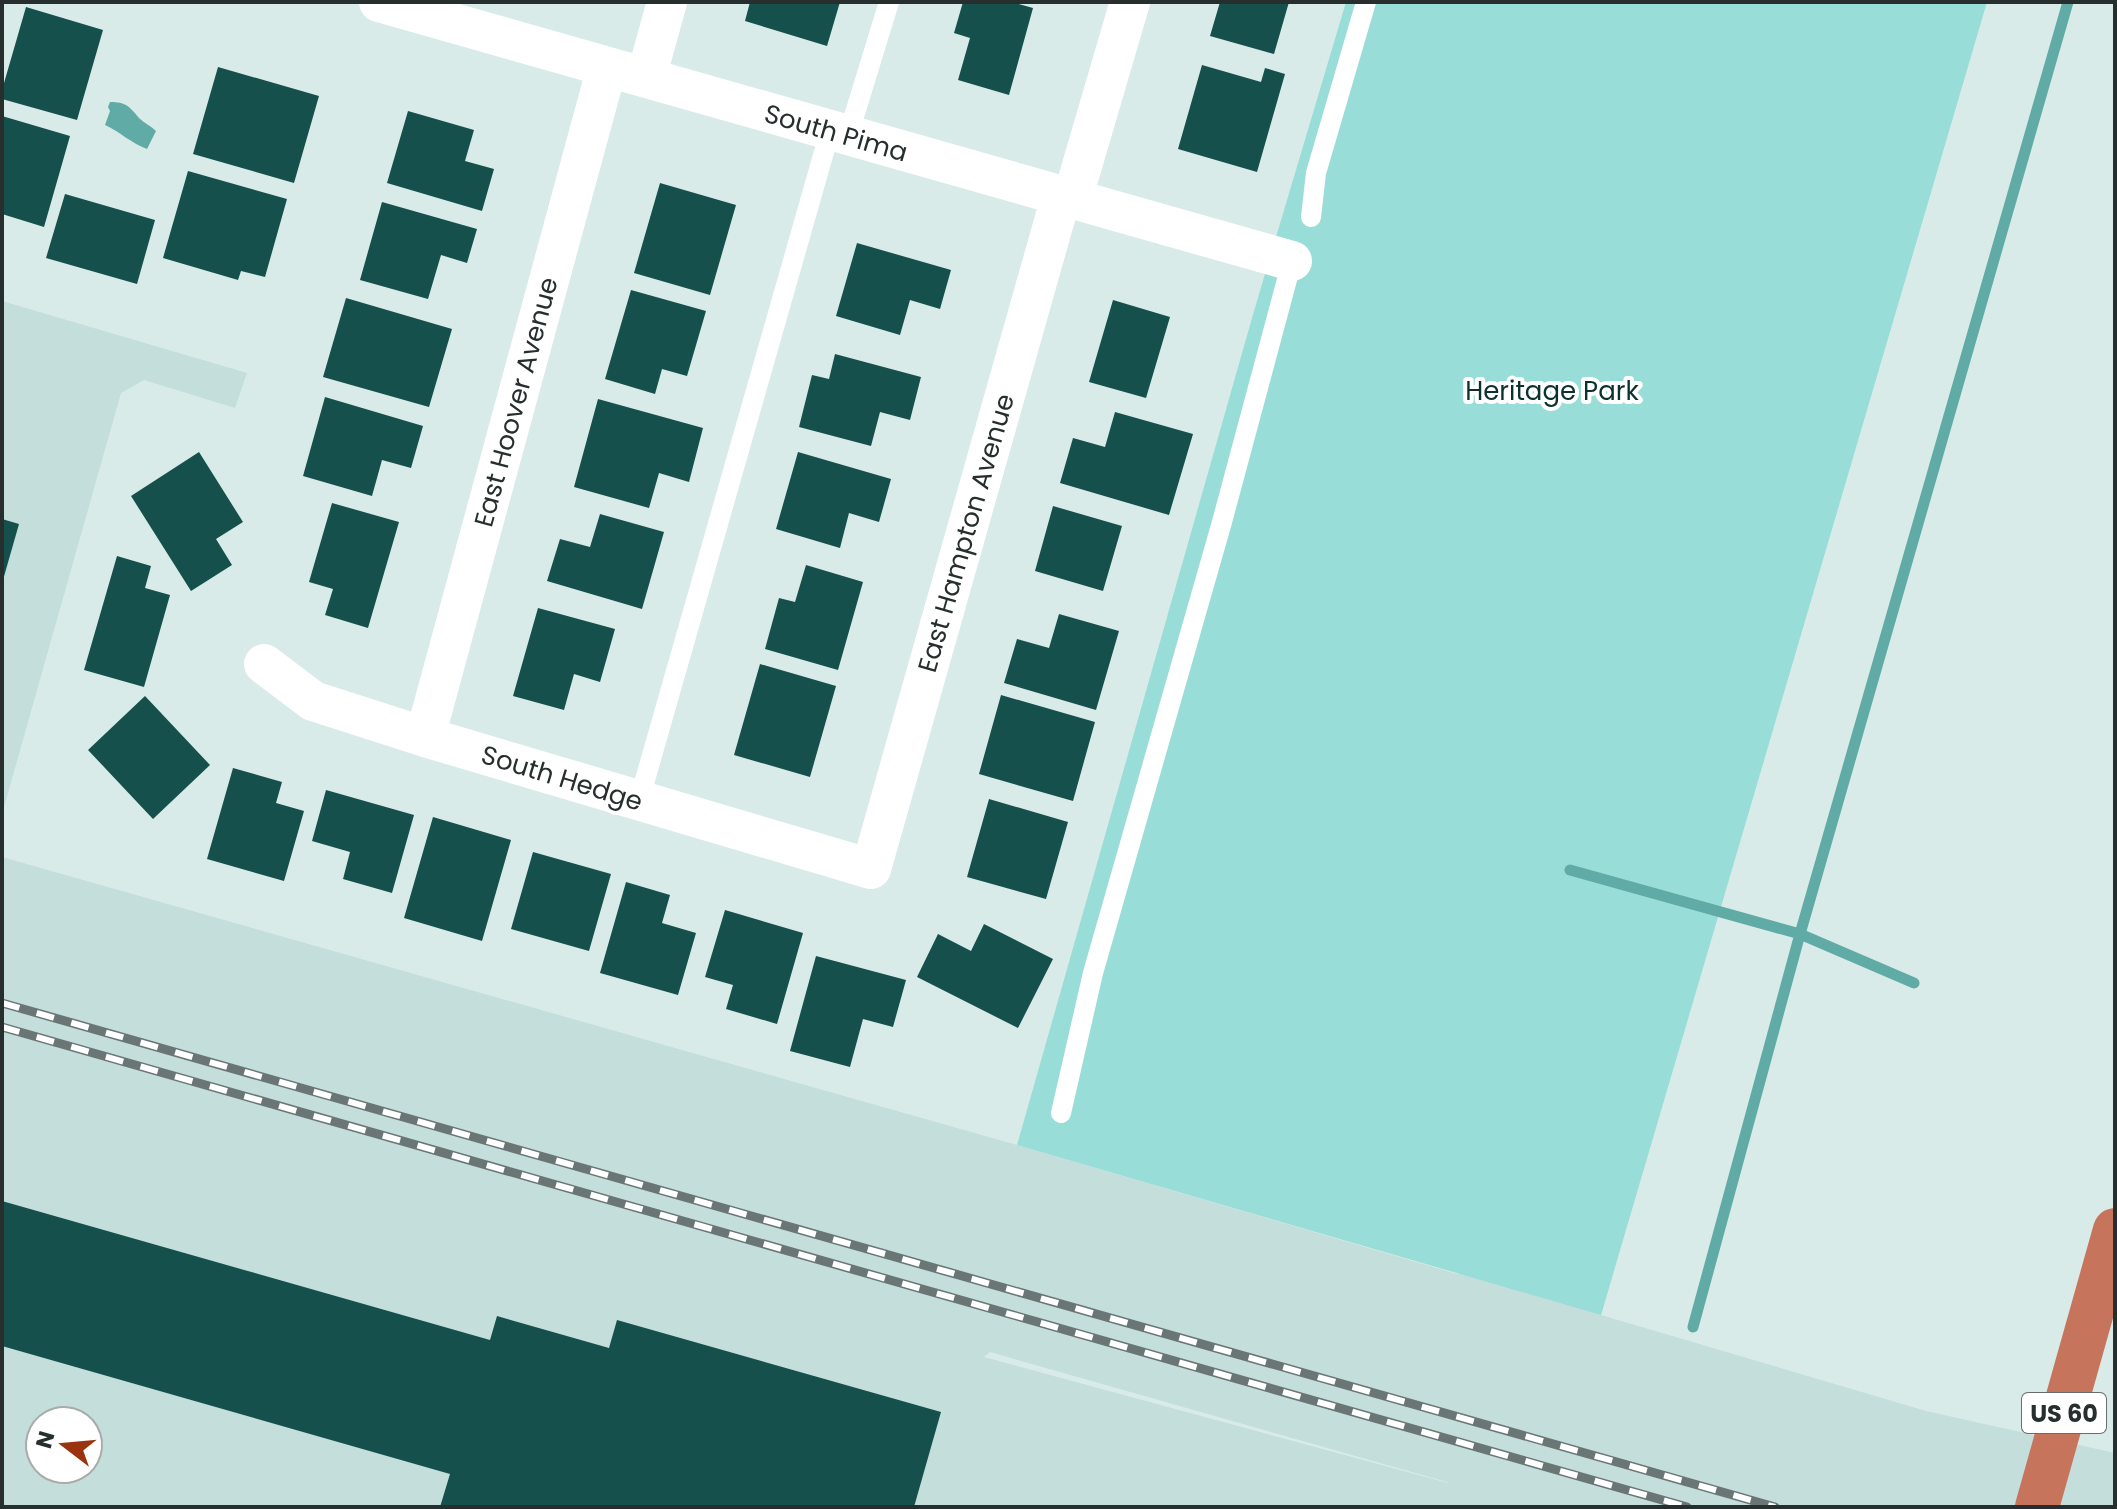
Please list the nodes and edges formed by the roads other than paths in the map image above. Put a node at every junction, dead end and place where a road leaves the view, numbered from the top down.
1 (379, 2) edge
2 (667, 2) edge
3 (889, 2) edge
4 (1130, 2) edge
5 (1366, 2) edge
6 (439, 10) edge
7 (607, 67) junction
8 (646, 78) junction
9 (839, 134) junction
10 (1066, 199) junction
11 (1311, 217) dead end
12 (1292, 261) joint
13 (264, 664) dead end
14 (425, 737) junction
15 (639, 801) junction
16 (871, 869) joint
17 (1061, 1113) dead end
18 (2115, 1230) edge
19 (2037, 1507) edge

1 - 6 street, South Pima
2 - 8 street
3 - 9 lane
4 - 10 street, East Hampton Avenue
5 - 11 lane
6 - 7 street, South Pima
7 - 8 street, South Pima
7 - 14 street, East Hoover Avenue
8 - 9 street, South Pima
9 - 10 street, South Pima
9 - 15 lane
10 - 12 street, South Pima
10 - 16 street, East Hampton Avenue
12 - 17 lane
13 - 14 street, South Hedge
14 - 15 street, South Hedge
15 - 16 street, South Hedge
18 - 19 highway, US 60

